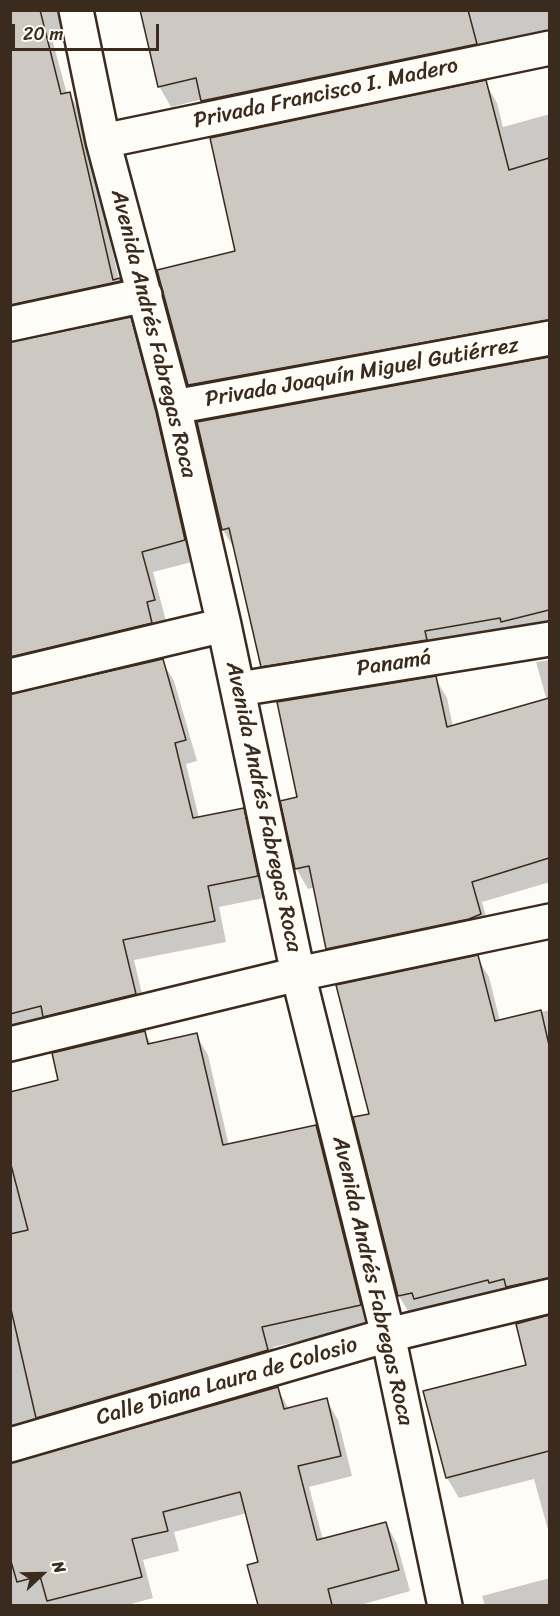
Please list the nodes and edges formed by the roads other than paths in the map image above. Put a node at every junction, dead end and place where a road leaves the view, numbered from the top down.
1 (76, 10) edge
2 (549, 48) edge
3 (103, 141) junction
4 (145, 295) junction
5 (10, 324) edge
6 (549, 338) edge
7 (174, 407) junction
8 (224, 625) junction
9 (549, 639) edge
10 (10, 676) edge
11 (239, 689) junction
12 (549, 921) edge
13 (298, 974) junction
14 (10, 1044) edge
15 (549, 1296) edge
16 (388, 1335) junction
17 (10, 1446) edge
18 (445, 1605) edge

1 - 3 street, Avenida Andrés Fabregas Roca
2 - 3 street, Privada Francisco I. Madero
3 - 4 street, Avenida Andrés Fabregas Roca
4 - 5 street
4 - 7 street, Avenida Andrés Fabregas Roca
6 - 7 street, Privada Joaquín Miguel Gutiérrez
7 - 8 street, Avenida Andrés Fabregas Roca
8 - 10 street
8 - 11 street, Avenida Andrés Fabregas Roca
9 - 11 street, Panamá
11 - 13 street, Avenida Andrés Fabregas Roca
12 - 13 street
13 - 14 street
13 - 16 street, Avenida Andrés Fabregas Roca
15 - 16 street, Calle Diana Laura de Colosio
16 - 17 street, Calle Diana Laura de Colosio
16 - 18 street, Avenida Andrés Fabregas Roca

